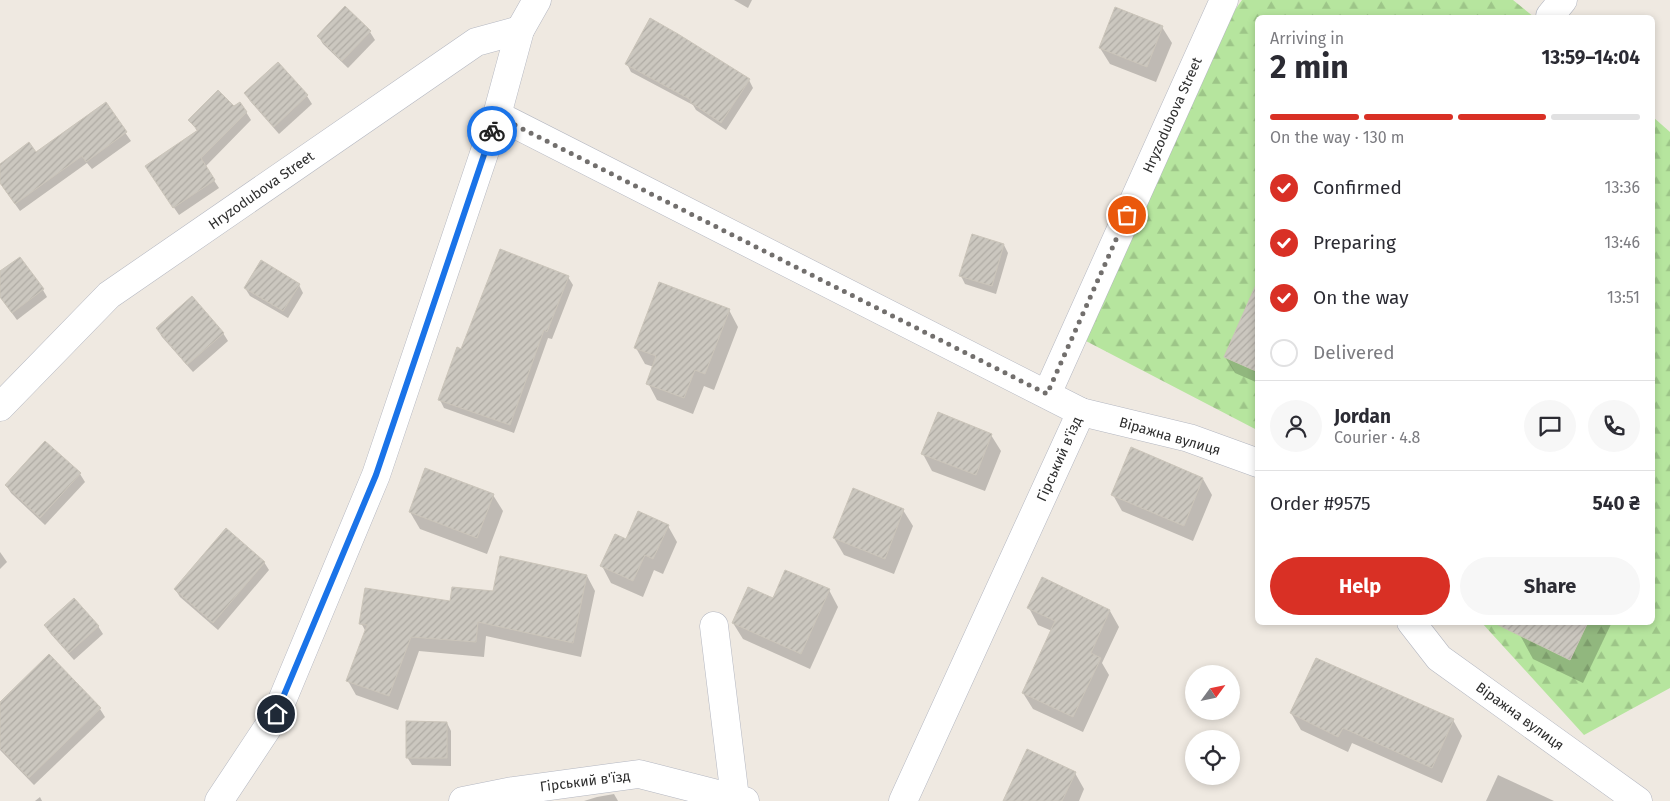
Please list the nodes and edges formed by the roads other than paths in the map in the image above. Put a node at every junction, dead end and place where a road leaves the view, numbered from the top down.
1 (537, 0) edge
2 (1224, 0) edge
3 (520, 30) junction
4 (497, 116) junction
5 (1047, 394) junction
6 (0, 406) edge
7 (1081, 412) junction
8 (1255, 462) edge
9 (1413, 625) edge
10 (714, 626) dead end
11 (740, 799) edge
12 (219, 801) edge
13 (464, 801) edge
14 (903, 801) edge
15 (1638, 801) edge

1 - 3 street
2 - 5 street, Hryzodubova Street
3 - 4 street
3 - 6 street, Hryzodubova Street
4 - 5 street, Гірський в'їзд
4 - 12 street
5 - 7 street, Гірський в'їзд
7 - 8 street, Віражна вулиця
7 - 14 street, Гірський в'їзд
9 - 15 street, Віражна вулиця
10 - 11 street, Гірський в'їзд
11 - 13 street, Гірський в'їзд

